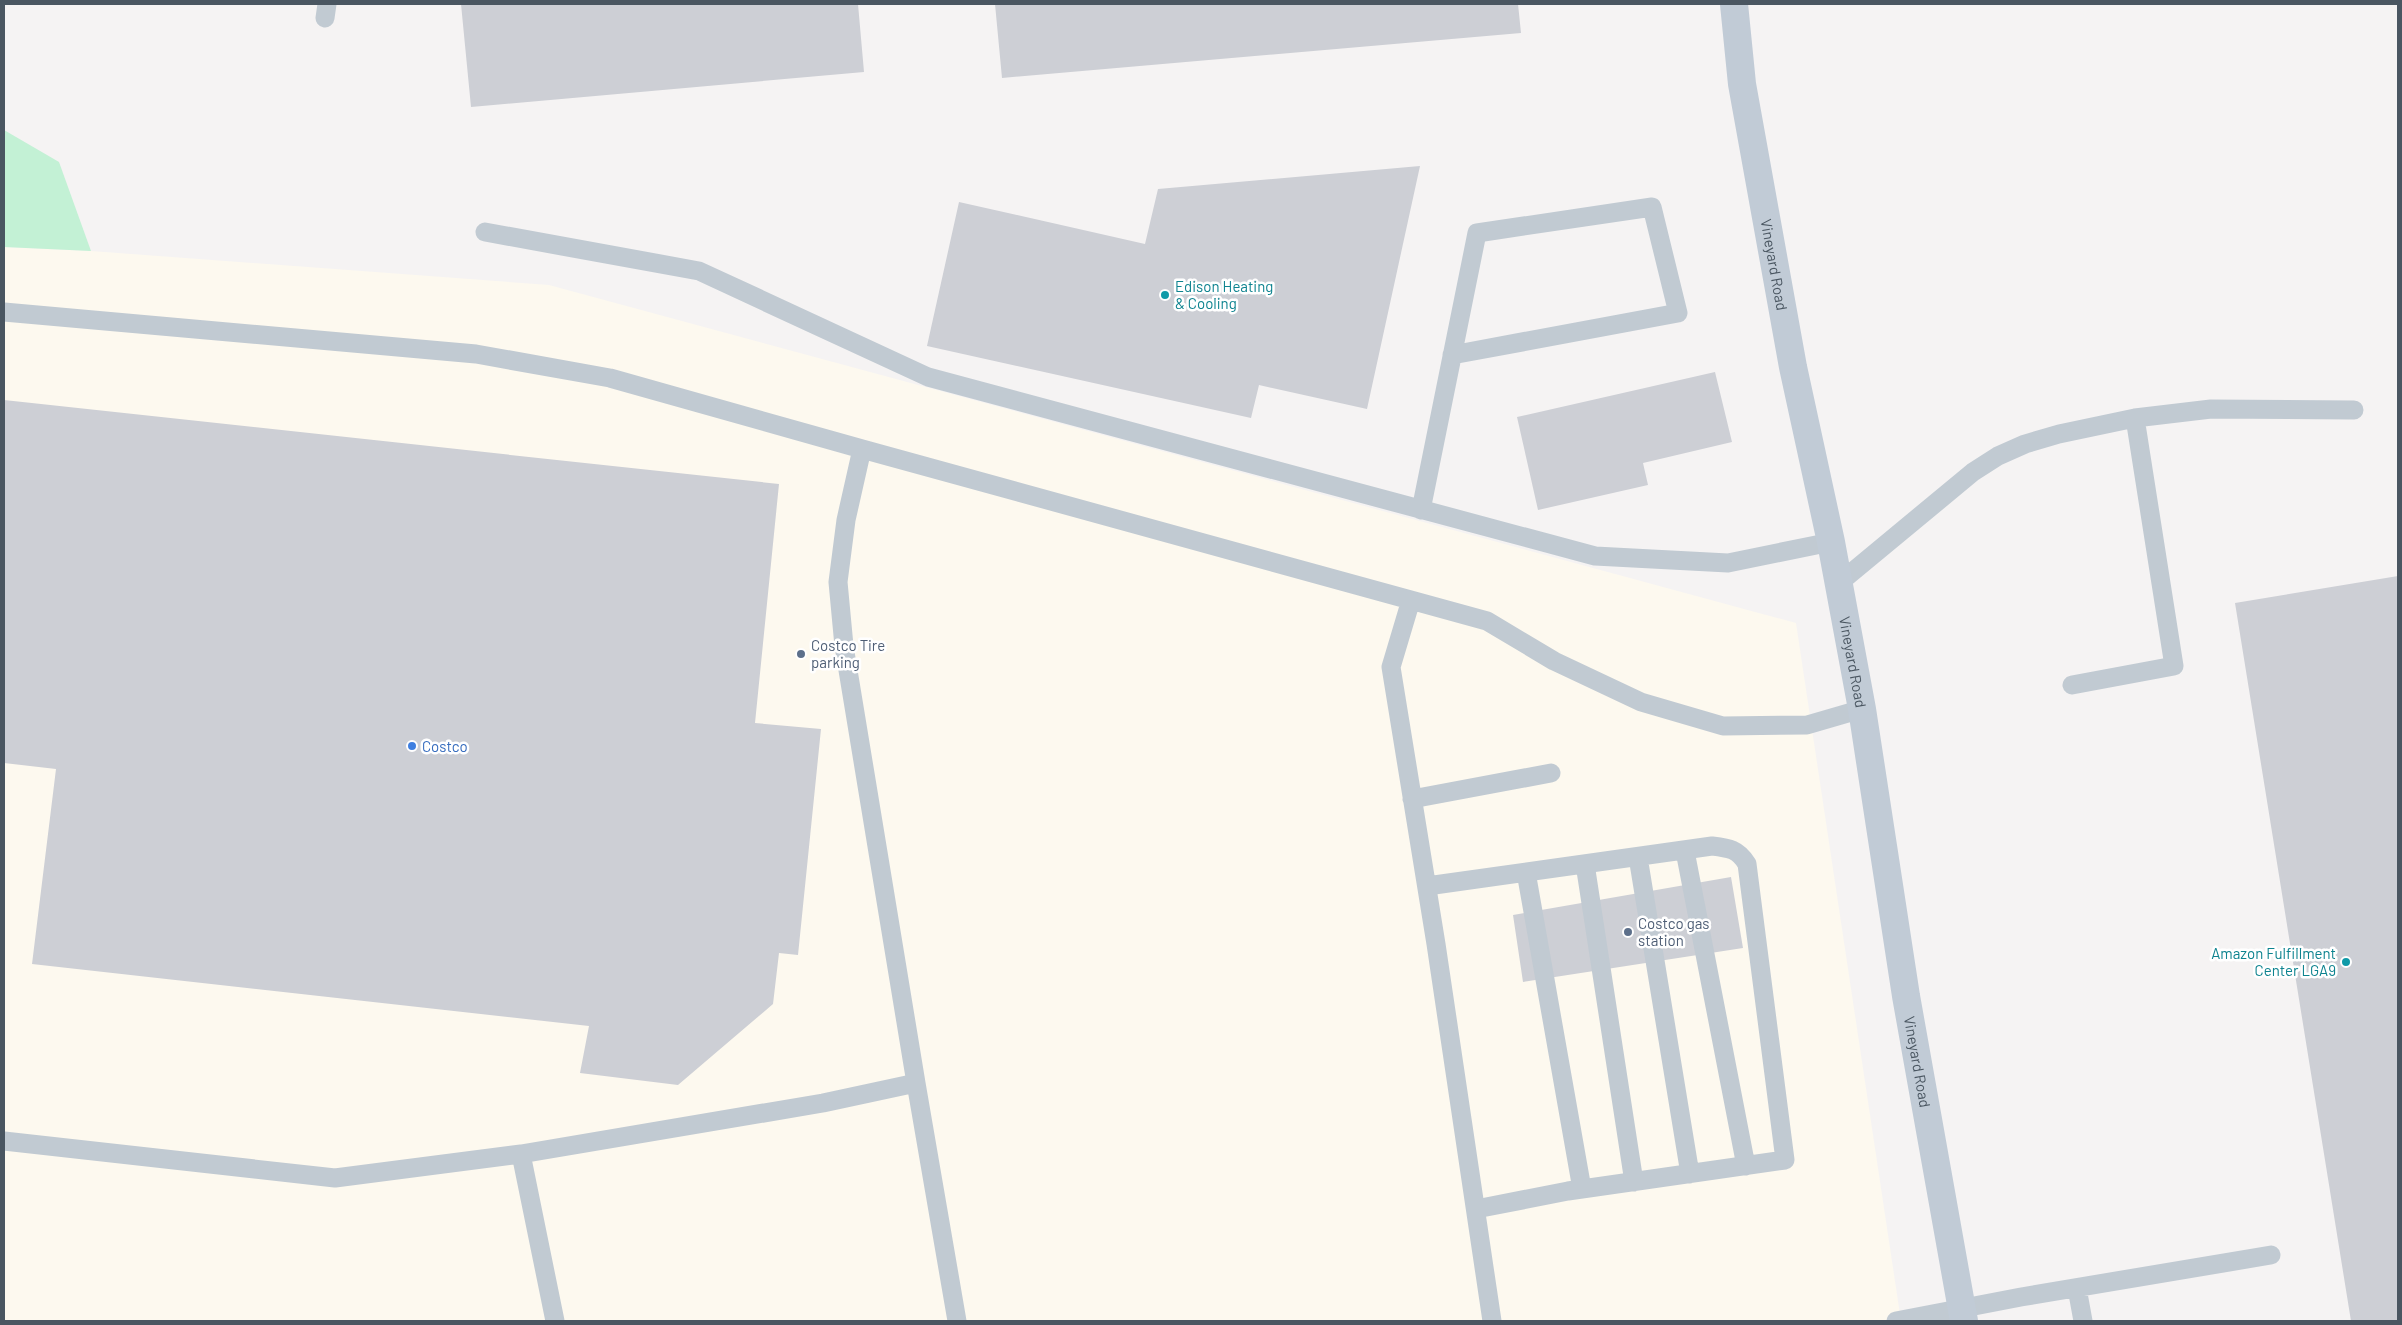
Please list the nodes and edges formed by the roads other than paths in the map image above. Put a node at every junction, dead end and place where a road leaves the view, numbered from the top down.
1 (1734, 4) edge
2 (485, 232) dead end
3 (4, 312) edge
4 (1452, 356) junction
5 (2354, 410) dead end
6 (2136, 418) junction
7 (862, 449) junction
8 (1421, 510) junction
9 (1831, 542) junction
10 (1839, 583) junction
11 (1411, 600) junction
12 (2072, 685) dead end
13 (1862, 709) junction
14 (1551, 773) dead end
15 (1412, 798) junction
16 (1685, 850) junction
17 (1638, 857) junction
18 (1585, 864) junction
19 (1526, 872) junction
20 (1427, 886) junction
21 (916, 1083) junction
22 (4, 1141) edge
23 (521, 1154) junction
24 (1746, 1166) junction
25 (1690, 1174) junction
26 (1634, 1182) junction
27 (1582, 1189) junction
28 (1476, 1209) junction
29 (2271, 1255) dead end
30 (2077, 1288) junction
31 (1963, 1316) edge
32 (555, 1321) edge
33 (957, 1321) edge
34 (1492, 1321) edge
35 (1896, 1321) edge
36 (2083, 1321) edge

1 - 9 street, Vineyard Road
2 - 8 lane
3 - 7 lane
4 - 4 lane
4 - 8 lane
5 - 6 lane
6 - 10 lane
6 - 12 lane
7 - 11 lane
7 - 21 lane
8 - 9 lane
9 - 10 street, Vineyard Road
10 - 13 street, Vineyard Road
11 - 13 lane
11 - 15 lane
13 - 31 street, Vineyard Road
14 - 15 lane
15 - 20 lane
16 - 17 lane
16 - 24 lane
16 - 24 lane
17 - 18 lane
17 - 25 lane
18 - 19 lane
18 - 26 lane
19 - 20 lane
19 - 27 lane
20 - 28 lane
21 - 23 lane
21 - 33 lane
22 - 23 lane
23 - 32 lane
24 - 25 lane
25 - 26 lane
26 - 27 lane
27 - 28 lane
28 - 34 lane
29 - 30 lane
30 - 31 lane
30 - 36 lane
31 - 35 lane

